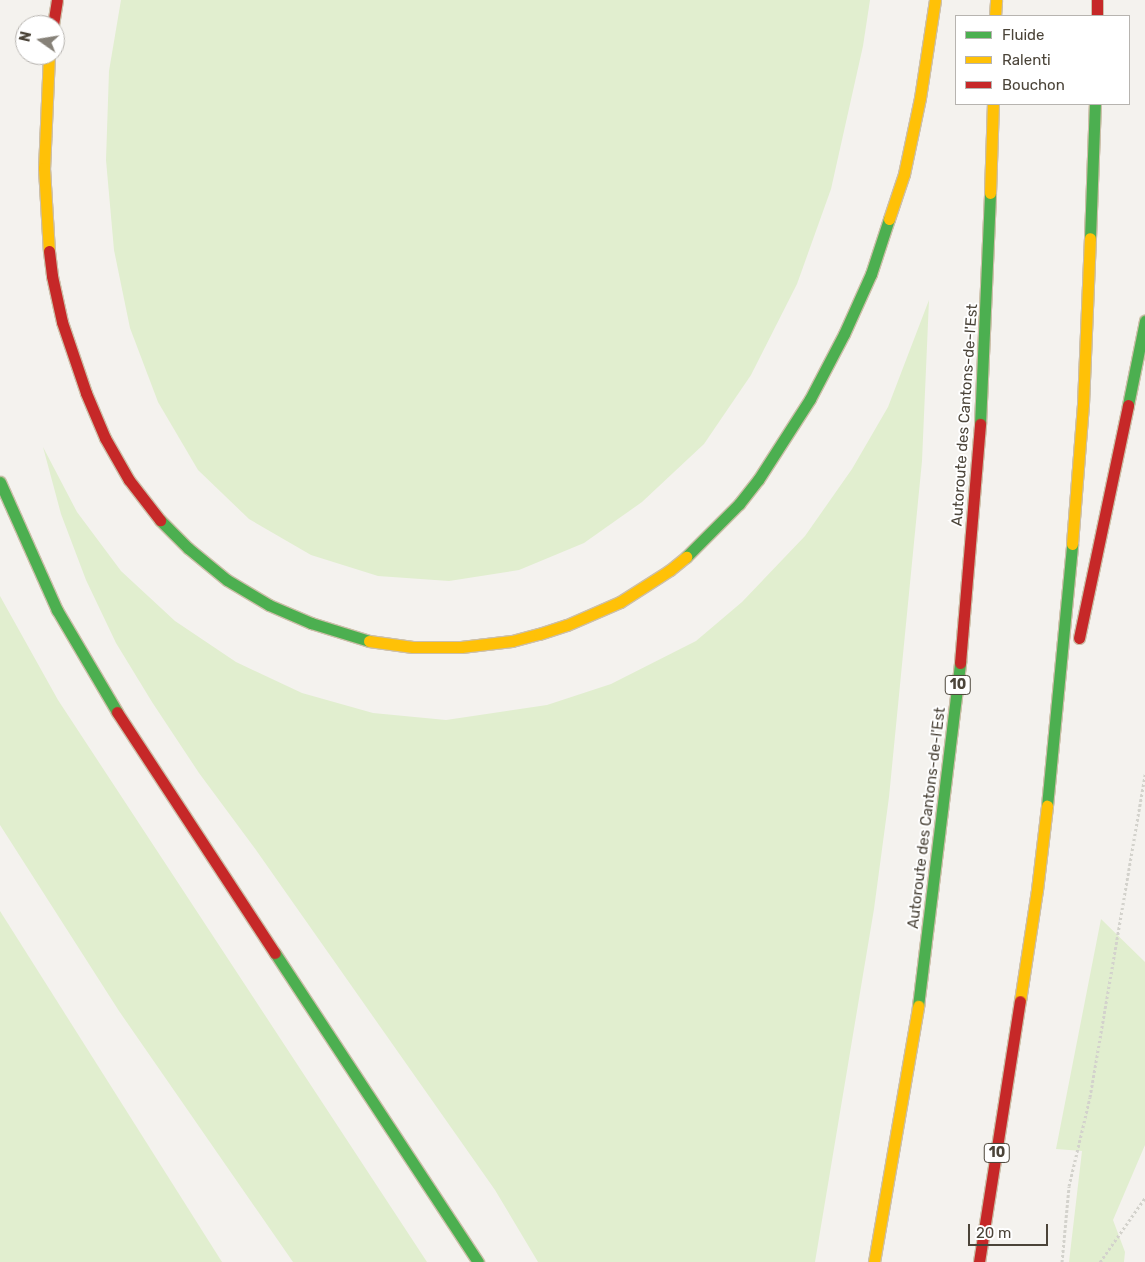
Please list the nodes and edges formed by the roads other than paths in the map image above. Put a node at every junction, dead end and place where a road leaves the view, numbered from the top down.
1 (57, 0) edge
2 (935, 0) edge
3 (996, 0) edge
4 (1097, 0) edge
5 (55, 15) edge
6 (995, 15) edge
7 (1097, 15) edge
8 (49, 65) edge
9 (993, 105) edge
10 (1095, 105) edge
11 (1145, 321) edge
12 (0, 482) edge
13 (1076, 654) dead end
14 (1072, 673) dead end
15 (1051, 770) junction
16 (478, 1262) edge
17 (874, 1262) edge
18 (979, 1262) edge

1 - 5 highway
2 - 8 highway
3 - 6 highway
4 - 7 highway
9 - 17 highway, Autoroute des Cantons-de-l'Est / 10
10 - 15 highway, 10
11 - 13 highway
12 - 16 highway
14 - 15 highway
15 - 18 highway, 10

